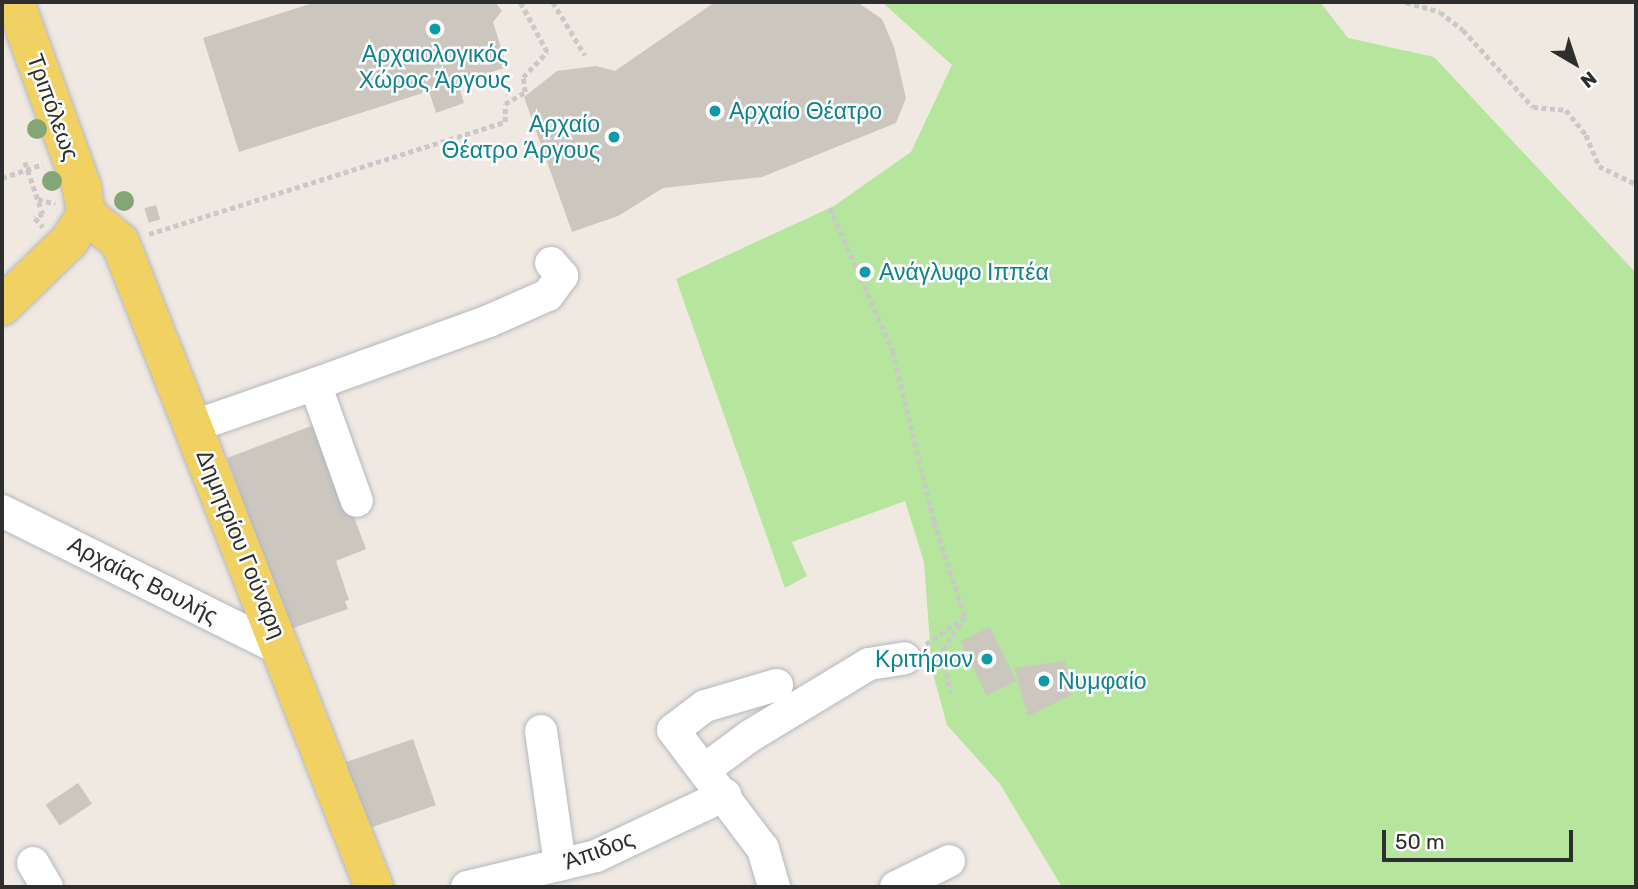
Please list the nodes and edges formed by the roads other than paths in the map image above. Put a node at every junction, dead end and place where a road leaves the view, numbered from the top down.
1 (15, 2) edge
2 (86, 214) junction
3 (551, 263) dead end
4 (2, 306) edge
5 (315, 384) junction
6 (194, 426) junction
7 (357, 501) dead end
8 (2, 511) edge
9 (284, 652) junction
10 (905, 658) road end
11 (777, 685) dead end
12 (541, 731) dead end
13 (704, 770) junction
14 (725, 794) junction
15 (949, 861) dead end
16 (560, 865) junction
17 (367, 884) edge
18 (467, 887) edge
19 (774, 887) edge
20 (897, 887) edge

1 - 2 main road, Τριπόλεως
2 - 4 main road
2 - 6 main road, Δημητρίου Γούναρη
3 - 5 street
5 - 6 street
5 - 7 street
6 - 9 main road, Δημητρίου Γούναρη
8 - 9 street, Αρχαίας Βουλής
9 - 17 main road, Δημητρίου Γούναρη
10 - 13 street
11 - 13 street
12 - 16 street
13 - 14 street
14 - 16 street, Άπιδος
14 - 19 street
15 - 20 street
16 - 18 street, Άπιδος

